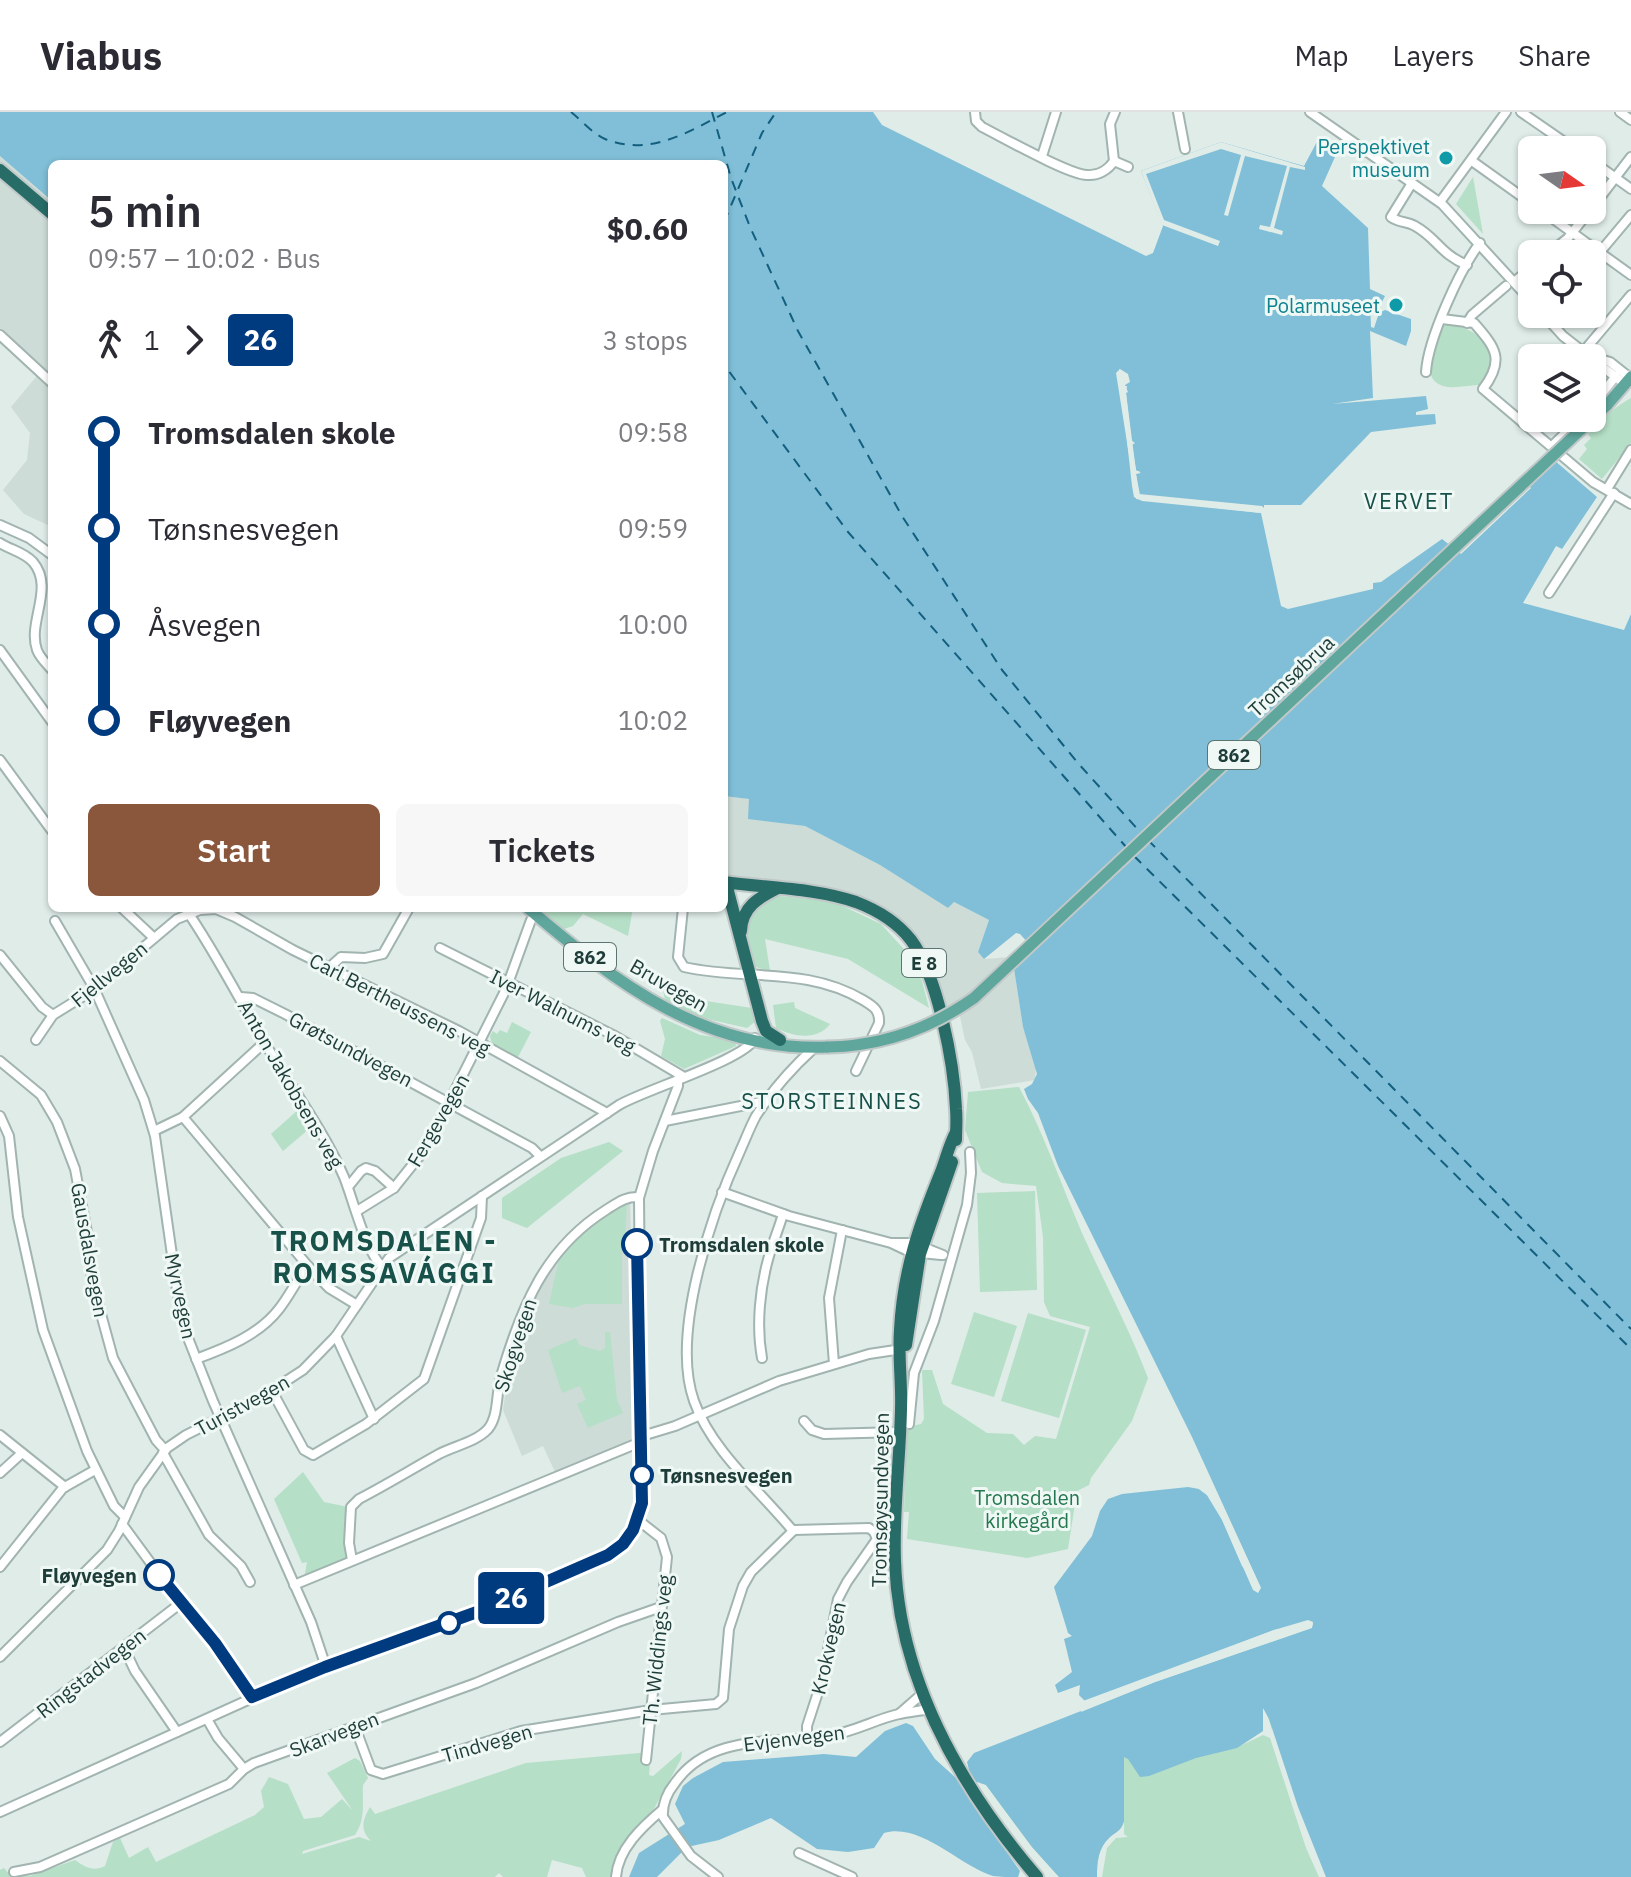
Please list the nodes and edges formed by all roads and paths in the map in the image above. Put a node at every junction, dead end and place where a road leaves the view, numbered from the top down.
1 (1056, 112) edge
2 (1178, 112) edge
3 (1310, 112) edge
4 (1506, 112) edge
5 (1521, 112) edge
6 (1620, 112) edge
7 (975, 113) edge
8 (1111, 113) edge
9 (1631, 120) edge
10 (1556, 136) edge
11 (1185, 149) dead end
12 (1042, 156) junction
13 (1631, 157) edge
14 (1114, 161) junction
15 (1472, 161) junction
16 (1128, 167) dead end
17 (0, 170) edge
18 (1606, 171) edge
19 (1615, 178) junction
20 (1412, 183) junction
21 (1631, 189) edge
22 (1606, 190) edge
23 (1518, 194) edge
24 (1440, 202) junction
25 (48, 211) edge
26 (1631, 215) edge
27 (1560, 224) edge
28 (1580, 224) edge
29 (1573, 233) junction
30 (1565, 240) edge
31 (1583, 240) edge
32 (1480, 243) junction
33 (1606, 245) edge
34 (1606, 256) edge
35 (1467, 265) junction
36 (1631, 275) edge
37 (1518, 278) edge
38 (1510, 284) junction
39 (1518, 291) edge
40 (1631, 295) edge
41 (1442, 319) junction
42 (1467, 323) junction
43 (1556, 328) edge
44 (0, 335) edge
45 (1572, 344) edge
46 (1596, 344) edge
47 (1606, 361) edge
48 (1426, 372) dead end
49 (48, 379) edge
50 (1627, 380) edge
51 (1606, 396) edge
52 (1518, 419) edge
53 (1534, 432) edge
54 (1567, 432) edge
55 (1552, 446) junction
56 (1631, 450) edge
57 (1610, 491) junction
58 (1631, 504) edge
59 (0, 525) edge
60 (0, 543) edge
61 (48, 552) edge
62 (1549, 593) dead end
63 (0, 650) edge
64 (48, 665) edge
65 (48, 716) edge
66 (0, 760) edge
67 (48, 826) edge
68 (728, 883) edge
69 (778, 888) junction
70 (728, 891) edge
71 (126, 912) edge
72 (186, 912) edge
73 (188, 912) edge
74 (224, 912) edge
75 (407, 912) edge
76 (683, 912) edge
77 (530, 914) edge
78 (55, 921) dead end
79 (154, 938) junction
80 (740, 939) junction
81 (440, 948) dead end
82 (0, 955) edge
83 (330, 967) junction
84 (749, 972) junction
85 (509, 983) junction
86 (94, 988) junction
87 (241, 997) junction
88 (53, 1015) junction
89 (754, 1039) junction
90 (36, 1040) dead end
91 (265, 1042) junction
92 (480, 1043) junction
93 (785, 1044) junction
94 (809, 1047) junction
95 (828, 1047) joint
96 (0, 1061) edge
97 (792, 1069) junction
98 (856, 1071) dead end
99 (681, 1078) junction
100 (767, 1101) junction
101 (450, 1104) junction
102 (607, 1113) junction
103 (0, 1116) edge
104 (183, 1117) junction
105 (665, 1121) junction
106 (154, 1131) junction
107 (970, 1152) dead end
108 (540, 1156) junction
109 (348, 1187) junction
110 (394, 1188) junction
111 (722, 1192) junction
112 (482, 1196) junction
113 (639, 1197) junction
114 (357, 1211) junction
115 (783, 1214) junction
116 (842, 1230) junction
117 (916, 1249) junction
118 (952, 1257) junction
119 (308, 1266) junction
120 (382, 1266) junction
121 (357, 1305) junction
122 (336, 1336) junction
123 (898, 1349) junction
124 (762, 1358) dead end
125 (196, 1359) junction
126 (834, 1364) junction
127 (272, 1391) junction
128 (700, 1413) junction
129 (221, 1419) junction
130 (374, 1419) junction
131 (804, 1421) dead end
132 (905, 1428) junction
133 (0, 1435) edge
134 (642, 1438) junction
135 (164, 1451) junction
136 (22, 1453) junction
137 (95, 1470) junction
138 (0, 1473) edge
139 (65, 1487) junction
140 (638, 1520) junction
141 (124, 1521) junction
142 (793, 1531) junction
143 (352, 1560) junction
144 (0, 1567) edge
145 (250, 1582) dead end
146 (294, 1585) junction
147 (181, 1603) junction
148 (661, 1607) junction
149 (124, 1648) junction
150 (0, 1657) edge
151 (326, 1667) junction
152 (923, 1693) junction
153 (252, 1697) junction
154 (929, 1709) junction
155 (651, 1710) junction
156 (899, 1714) junction
157 (207, 1719) junction
158 (355, 1727) junction
159 (177, 1732) junction
160 (807, 1738) junction
161 (0, 1742) edge
162 (646, 1760) dead end
163 (244, 1769) junction
164 (662, 1810) junction
165 (0, 1812) edge
166 (799, 1853) dead end
167 (14, 1872) dead end
168 (616, 1877) edge
169 (718, 1877) edge
170 (852, 1877) edge
171 (1037, 1877) edge

1 - 12 street
2 - 11 street
3 - 20 street
4 - 15 street
5 - 10 street
6 - 9 street
7 - 12 street
8 - 14 street
12 - 14 street
13 - 19 street
14 - 16 street
15 - 23 street
15 - 24 street
17 - 25 highway
18 - 19 street
19 - 21 street
19 - 22 street
20 - 24 street
20 - 35 street
24 - 32 street
26 - 33 street
27 - 29 street
28 - 29 street
29 - 30 street
29 - 31 street
32 - 35 street
32 - 38 street
34 - 36 street
35 - 41 street
37 - 38 street
38 - 39 street
38 - 42 street
40 - 46 street
41 - 42 street
41 - 48 street
42 - 52 street
43 - 45 street
44 - 49 street
47 - 50 street
50 - 51 street
50 - 95 main road, Tromsøbrua / 862, bridge
53 - 55 street
54 - 55 street
55 - 57 street
56 - 57 street
57 - 58 street
57 - 62 street
59 - 61 street
60 - 64 street
63 - 65 street
66 - 67 street
68 - 69 highway, Tromsøysundvegen / E 8
69 - 80 highway
69 - 117 highway, Tromsøysundvegen / E 8
70 - 80 highway, E 8
71 - 79 street
72 - 79 street, Fjellvegen
73 - 87 street, Anton Jakobsens veg
74 - 83 street, Carl Bertheussens veg
75 - 83 street
76 - 84 street
77 - 85 street, Fergevegen
77 - 89 main road, Bruvegen / 862
78 - 86 street, Myrvegen
79 - 86 street, Fjellvegen
80 - 84 highway, E 8
81 - 85 street, Iver Walnums veg
82 - 88 street
83 - 92 street, Carl Bertheussens veg
84 - 93 highway, E 8
84 - 98 street
85 - 92 street, Fergevegen
85 - 99 street, Iver Walnums veg
86 - 88 street, Fjellvegen
86 - 106 street, Myrvegen
87 - 91 street, Anton Jakobsens veg
87 - 101 street, Grøtsundvegen
88 - 90 street, Fjellvegen
89 - 93 main road, Bruvegen / 862
89 - 99 street, Turistvegen
91 - 104 street
91 - 109 street, Anton Jakobsens veg
92 - 101 street, Fergevegen
92 - 102 street, Carl Bertheussens veg
93 - 94 main road, Bruvegen / 862
93 - 97 street
94 - 95 main road, Bruvegen / 862
94 - 97 street
96 - 135 street, Gausdalsvegen
97 - 100 street
99 - 102 street, Turistvegen
99 - 105 street
100 - 105 street
100 - 111 street
101 - 108 street, Grøtsundvegen
101 - 110 street, Fergevegen
102 - 108 street, Turistvegen
103 - 137 street
104 - 106 street
104 - 119 street
105 - 113 street
106 - 125 street, Myrvegen
107 - 118 street
108 - 112 street, Turistvegen
109 - 110 street
109 - 114 street, Anton Jakobsens veg
110 - 114 street, Fergevegen
111 - 115 street
111 - 128 street
112 - 120 street, Turistvegen
112 - 130 street
113 - 134 street
113 - 143 street, Skogvegen
114 - 120 street, Anton Jakobsens veg
115 - 116 street
115 - 124 street
116 - 117 street
116 - 126 street
117 - 118 street
117 - 123 highway, Tromsøysundvegen / E 8
118 - 132 street
119 - 121 street
119 - 125 street
120 - 121 street, Turistvegen
121 - 122 street, Turistvegen
122 - 127 street, Turistvegen
122 - 130 street
123 - 126 street
123 - 132 highway, Tromsøysundvegen / E 8
125 - 129 street, Myrvegen
126 - 128 street
127 - 129 street, Turistvegen
127 - 130 street
128 - 134 street
128 - 142 street
129 - 135 street, Turistvegen
129 - 146 street, Myrvegen
131 - 132 street
132 - 152 highway, Tromsøysundvegen / E 8
133 - 136 street
134 - 140 street
134 - 143 street
135 - 141 street, Turistvegen
135 - 145 street, Gausdalsvegen
136 - 138 street
136 - 139 street
137 - 139 street
137 - 141 street
139 - 144 street
140 - 148 street, Th. Widdings veg
140 - 151 street
141 - 147 street
141 - 150 street, Turistvegen
142 - 155 street
142 - 160 street, Krokvegen
143 - 146 street
146 - 151 street, Myrvegen
147 - 149 street, Ringstadvegen
147 - 153 street
148 - 155 street, Th. Widdings veg
148 - 158 street, Skarvegen
149 - 159 street
149 - 161 street, Ringstadvegen
151 - 153 street
152 - 154 highway, Tromsøysundvegen / E 8
152 - 156 street, Evjenvegen
153 - 157 street
154 - 156 street, Evjenvegen
154 - 171 highway, Tromsøysundvegen / E 8
155 - 158 street, Tindvegen
155 - 162 street, Th. Widdings veg
156 - 160 street, Evjenvegen
157 - 159 street
157 - 163 street
158 - 163 street, Skarvegen
159 - 165 street
160 - 164 street, Evjenvegen
163 - 167 street, Skarvegen
164 - 168 street, Evjenvegen
164 - 169 street
166 - 170 street

